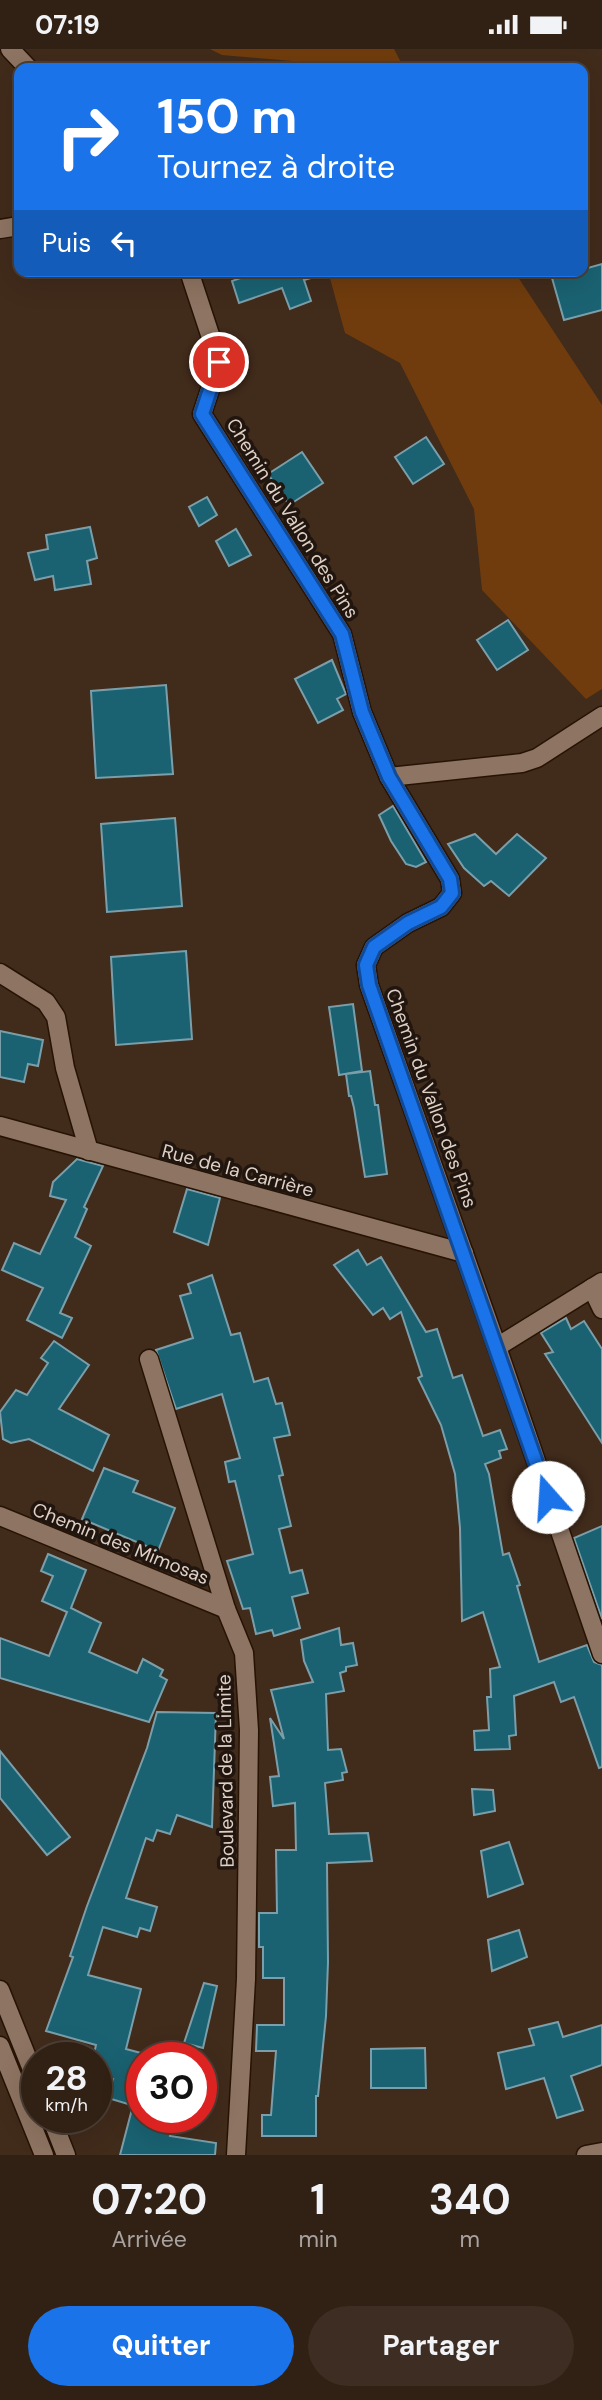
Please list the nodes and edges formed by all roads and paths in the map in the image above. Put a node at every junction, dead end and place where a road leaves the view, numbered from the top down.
1 (10, 49) edge
2 (23, 63) edge
3 (191, 277) edge
4 (602, 716) edge
5 (389, 777) junction
6 (0, 973) edge
7 (0, 1126) edge
8 (89, 1151) junction
9 (464, 1253) junction
10 (597, 1285) edge
11 (602, 1309) edge
12 (497, 1347) junction
13 (149, 1359) dead end
14 (0, 1516) edge
15 (226, 1609) junction
16 (602, 1654) edge
17 (0, 1990) edge
18 (21, 2042) edge
19 (0, 2046) edge
20 (57, 2133) edge
21 (602, 2151) edge
22 (44, 2155) edge
23 (66, 2155) edge
24 (236, 2155) edge
25 (586, 2155) edge

1 - 2 street
3 - 5 street, Chemin du Vallon des Pins
4 - 5 street
5 - 9 street, Chemin du Vallon des Pins
6 - 8 street
7 - 8 street, Rue de la Carrière
8 - 9 street, Rue de la Carrière
9 - 12 street, Chemin du Vallon des Pins
10 - 11 street
10 - 12 street
12 - 16 street, Chemin du Vallon des Pins
13 - 15 street, Boulevard de la Limite
14 - 15 street, Chemin des Mimosas
15 - 24 street, Boulevard de la Limite
17 - 18 street
19 - 22 street
20 - 23 street
21 - 25 street

